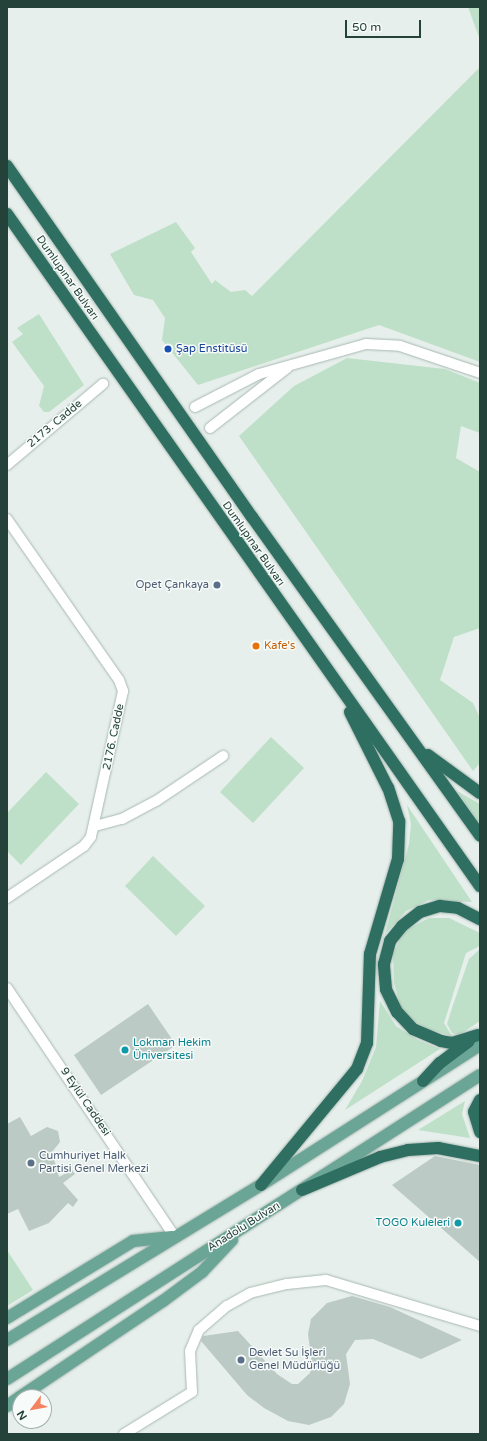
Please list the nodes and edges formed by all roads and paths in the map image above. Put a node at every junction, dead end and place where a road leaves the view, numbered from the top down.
1 (7, 166) edge
2 (7, 214) edge
3 (289, 366) junction
4 (480, 373) edge
5 (103, 384) dead end
6 (195, 407) dead end
7 (210, 428) dead end
8 (7, 465) edge
9 (7, 519) edge
10 (330, 674) junction
11 (420, 749) junction
12 (223, 756) dead end
13 (480, 793) edge
14 (95, 826) junction
15 (480, 836) edge
16 (480, 886) edge
17 (7, 898) edge
18 (480, 919) edge
19 (7, 988) edge
20 (479, 1037) edge
21 (480, 1075) edge
22 (423, 1081) joint
23 (480, 1100) edge
24 (480, 1132) edge
25 (480, 1156) edge
26 (261, 1185) junction
27 (302, 1190) junction
28 (244, 1227) junction
29 (176, 1237) junction
30 (7, 1318) edge
31 (480, 1326) edge
32 (7, 1340) edge
33 (7, 1379) edge
34 (32, 1389) edge
35 (124, 1434) edge

1 - 11 highway, Dumlupınar Bulvarı
2 - 10 highway, Dumlupınar Bulvarı
3 - 4 street
3 - 6 street
3 - 7 street
5 - 8 street, 2173. Cadde
9 - 14 street, 2176. Cadde
10 - 16 highway, Dumlupınar Bulvarı
10 - 26 highway
11 - 13 highway
11 - 15 highway, Dumlupınar Bulvarı
12 - 14 street
14 - 17 street, 2176. Cadde
18 - 20 highway
19 - 29 street, 9 Eylül Caddesi
20 - 22 highway
21 - 27 main road, Anadolu Bulvarı
22 - 26 main road
23 - 24 highway
25 - 27 highway
26 - 29 main road
27 - 28 main road, Anadolu Bulvarı
28 - 33 main road, Anadolu Bulvarı
28 - 34 main road
29 - 30 main road
29 - 32 main road
31 - 35 street

